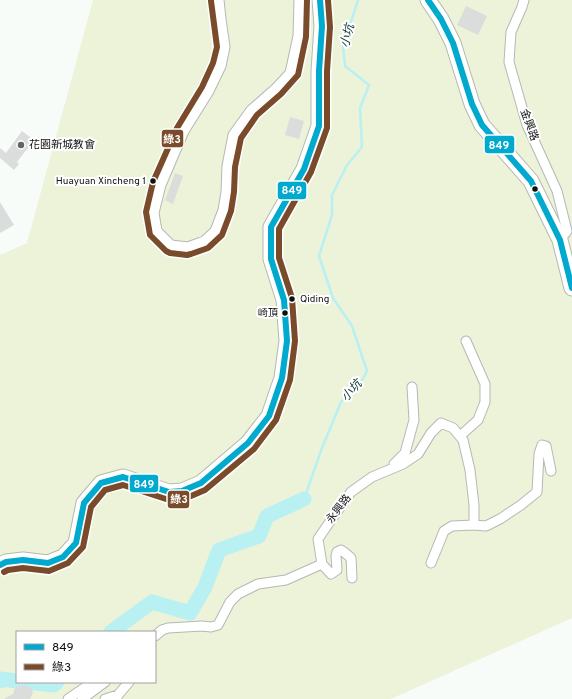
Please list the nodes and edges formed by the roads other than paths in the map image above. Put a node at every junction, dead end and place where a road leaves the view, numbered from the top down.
1 (219, 0) edge
2 (299, 0) edge
3 (320, 0) edge
4 (428, 0) edge
5 (523, 3) edge
6 (560, 240) junction
7 (572, 288) edge
8 (466, 341) dead end
9 (412, 387) dead end
10 (460, 436) junction
11 (391, 468) junction
12 (551, 472) dead end
13 (474, 525) junction
14 (322, 564) junction
15 (431, 564) dead end
16 (0, 565) edge
17 (352, 578) dead end
18 (156, 635) edge
19 (92, 683) edge
20 (104, 683) edge
21 (129, 683) edge
22 (117, 697) edge
23 (68, 699) edge
24 (82, 699) edge
25 (105, 699) edge

1 - 2 street
3 - 16 main road
4 - 6 main road
5 - 6 street, 金興路
6 - 7 main road
8 - 10 street
9 - 11 street
10 - 11 street, 永興路
10 - 13 street
11 - 14 street, 永興路
12 - 13 street
13 - 15 street
14 - 17 street
14 - 18 street
19 - 23 street
20 - 24 street
21 - 22 street
22 - 25 street

